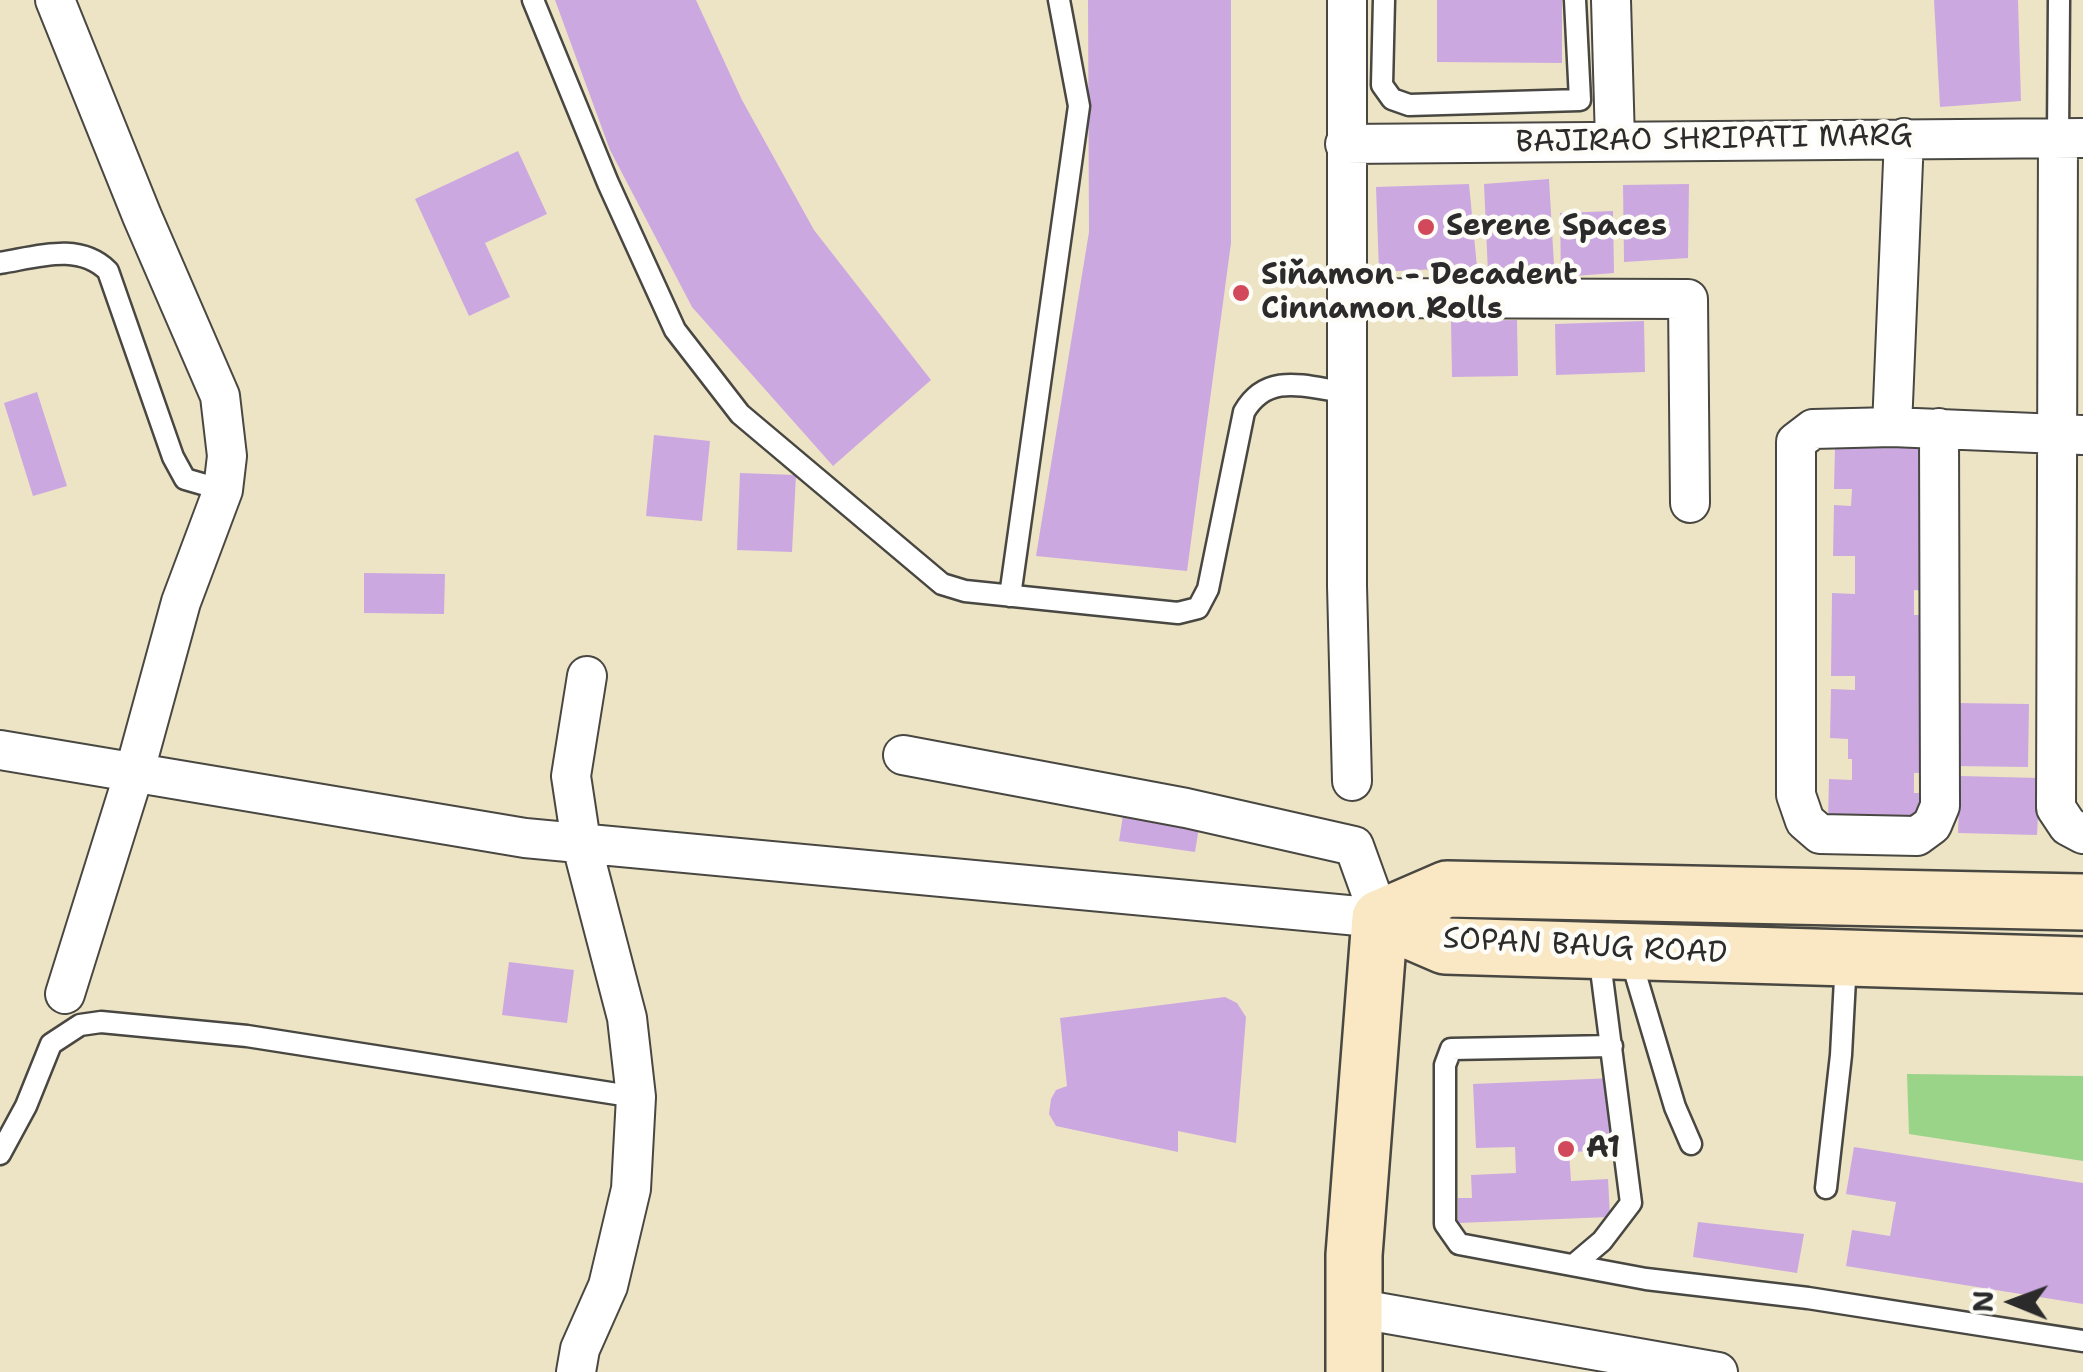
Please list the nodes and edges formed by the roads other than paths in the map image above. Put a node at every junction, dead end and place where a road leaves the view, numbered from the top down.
1 (55, 0) edge
2 (532, 0) edge
3 (1060, 0) edge
4 (1348, 0) edge
5 (1384, 0) edge
6 (1575, 0) edge
7 (1611, 0) edge
8 (2059, 0) edge
9 (2071, 137) edge
10 (1904, 138) junction
11 (1615, 141) junction
12 (1345, 144) junction
13 (0, 262) edge
14 (1348, 298) junction
15 (1350, 392) junction
16 (1892, 427) junction
17 (1939, 428) junction
18 (2069, 435) edge
19 (224, 490) junction
20 (1690, 503) dead end
21 (1010, 596) junction
22 (587, 676) dead end
23 (0, 750) edge
24 (903, 755) dead end
25 (136, 770) junction
26 (1352, 780) dead end
27 (2083, 834) edge
28 (581, 842) junction
29 (2083, 902) edge
30 (1380, 918) junction
31 (1614, 951) junction
32 (1846, 958) junction
33 (2083, 964) edge
34 (65, 994) dead end
35 (1612, 1046) junction
36 (636, 1096) junction
37 (1691, 1144) dead end
38 (0, 1154) edge
39 (1826, 1188) dead end
40 (1576, 1262) junction
41 (1354, 1308) junction
42 (2083, 1341) edge
43 (576, 1372) edge
44 (1354, 1372) edge
45 (1718, 1372) edge

1 - 19 street
2 - 21 lane
3 - 21 lane
4 - 12 street
5 - 6 lane
7 - 11 street
8 - 9 lane
9 - 10 street, BAJIRAO SHRIPATI MARG
9 - 18 street
10 - 11 street, BAJIRAO SHRIPATI MARG
10 - 16 street
11 - 12 street, BAJIRAO SHRIPATI MARG
12 - 14 street
13 - 19 lane
14 - 15 street
14 - 20 street
15 - 21 lane
15 - 26 street
16 - 17 street
16 - 17 street
17 - 18 street
18 - 27 street
19 - 25 street
22 - 28 street
23 - 25 street
24 - 30 street
25 - 28 street
25 - 34 street
28 - 30 street
28 - 36 street
29 - 30 street, SOPAN BAUG ROAD
30 - 31 street, SOPAN BAUG ROAD
30 - 41 street
31 - 32 street, SOPAN BAUG ROAD
31 - 35 lane
31 - 37 lane
32 - 33 street, SOPAN BAUG ROAD
32 - 39 lane
35 - 40 lane
35 - 40 lane
36 - 38 lane
36 - 43 street
40 - 42 lane
41 - 44 street
41 - 45 street

